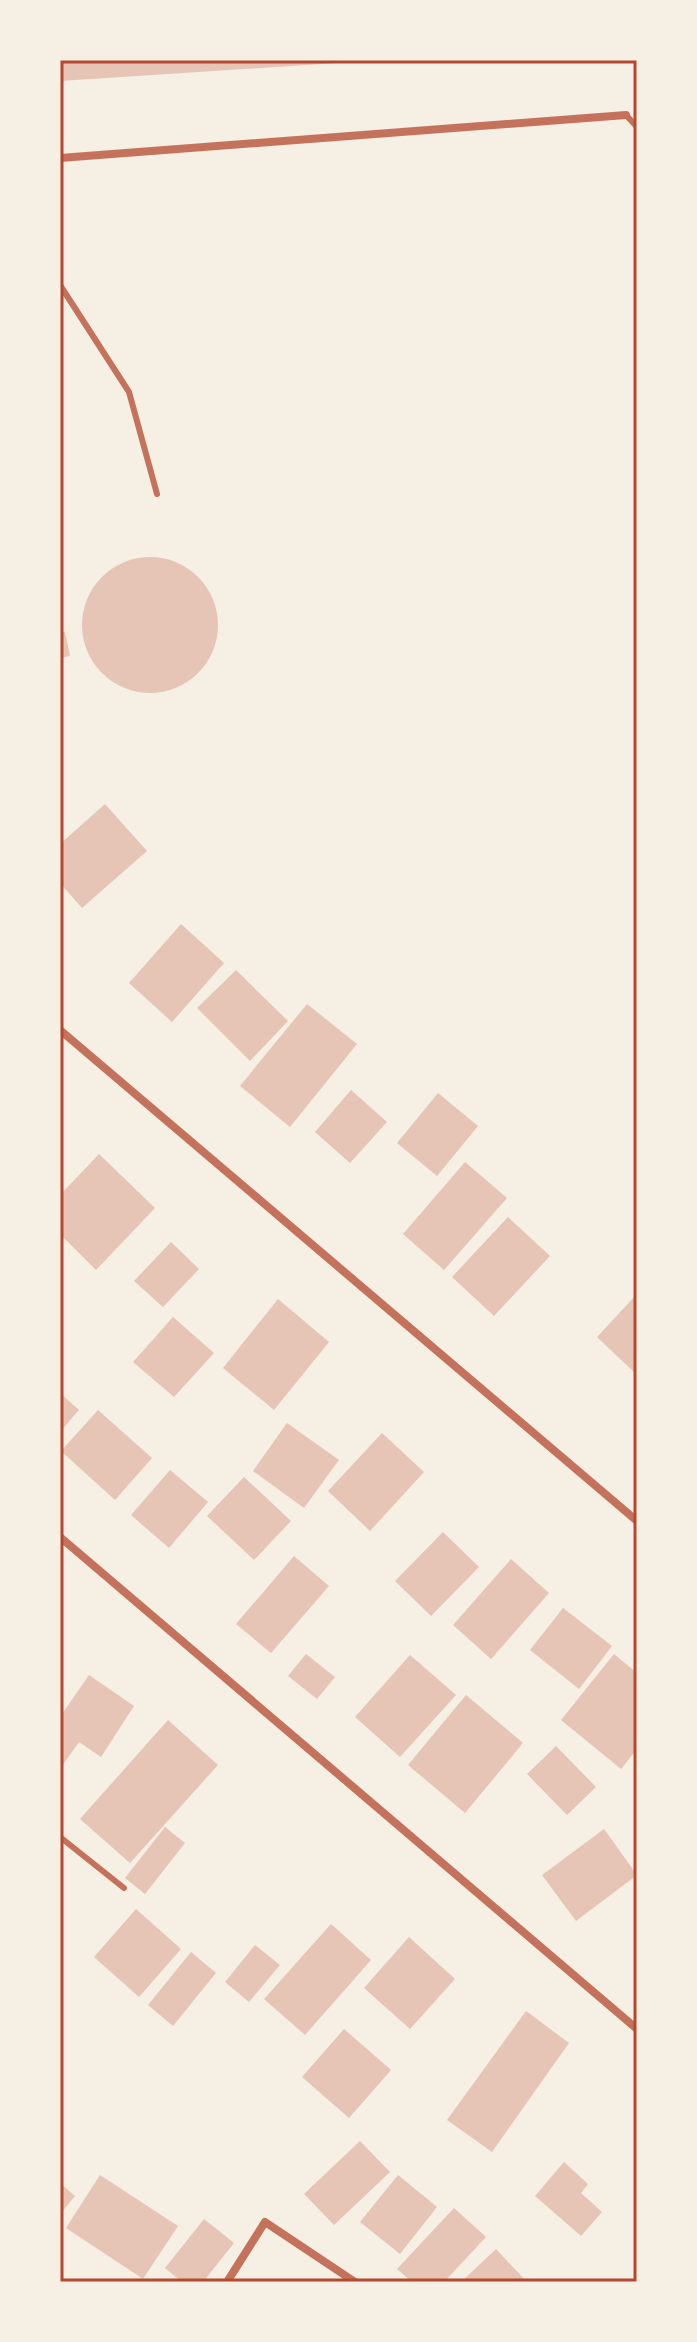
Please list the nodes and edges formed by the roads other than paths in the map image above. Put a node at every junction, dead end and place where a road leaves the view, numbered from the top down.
1 (637, 113) edge
2 (626, 115) junction
3 (637, 127) edge
4 (60, 158) edge
5 (60, 285) edge
6 (157, 494) dead end
7 (60, 1030) edge
8 (637, 1521) edge
9 (60, 1537) edge
10 (69, 1544) junction
11 (60, 1553) edge
12 (60, 1837) edge
13 (124, 1888) dead end
14 (637, 2029) edge
15 (227, 2282) edge
16 (355, 2282) edge

1 - 2 lane
2 - 3 lane
2 - 4 street
5 - 6 lane
7 - 8 street
9 - 10 street
10 - 11 street
10 - 14 street
12 - 13 lane
15 - 16 street

